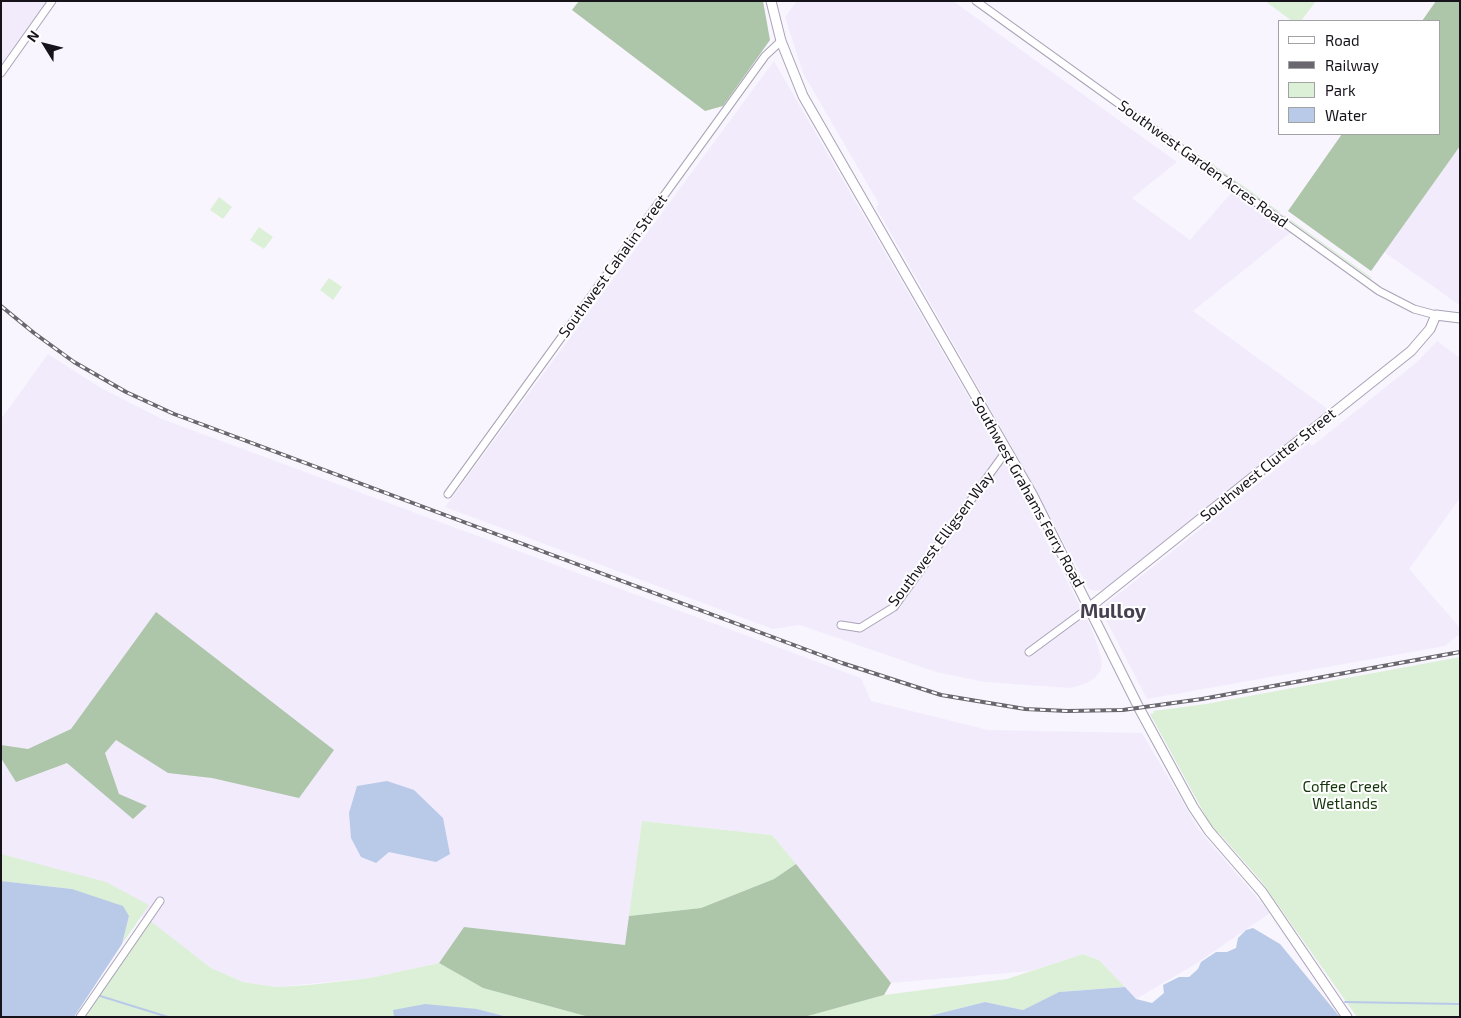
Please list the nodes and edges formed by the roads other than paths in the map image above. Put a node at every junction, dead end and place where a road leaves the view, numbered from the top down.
1 (52, 1) edge
2 (771, 1) edge
3 (976, 1) edge
4 (781, 41) junction
5 (1, 72) edge
6 (1436, 315) junction
7 (1460, 318) edge
8 (1007, 450) junction
9 (448, 494) dead end
10 (1090, 607) junction
11 (841, 625) dead end
12 (1029, 652) dead end
13 (160, 901) dead end
14 (80, 1017) edge
15 (1347, 1017) edge

1 - 5 street
2 - 4 main road, Southwest Grahams Ferry Road
3 - 6 street, Southwest Garden Acres Road
4 - 8 main road, Southwest Grahams Ferry Road
4 - 9 street, Southwest Cahalin Street
6 - 7 main road
6 - 10 main road, Southwest Clutter Street
8 - 10 main road, Southwest Grahams Ferry Road
8 - 11 street, Southwest Elligsen Way
10 - 12 street
10 - 15 main road, Southwest Grahams Ferry Road
13 - 14 street

